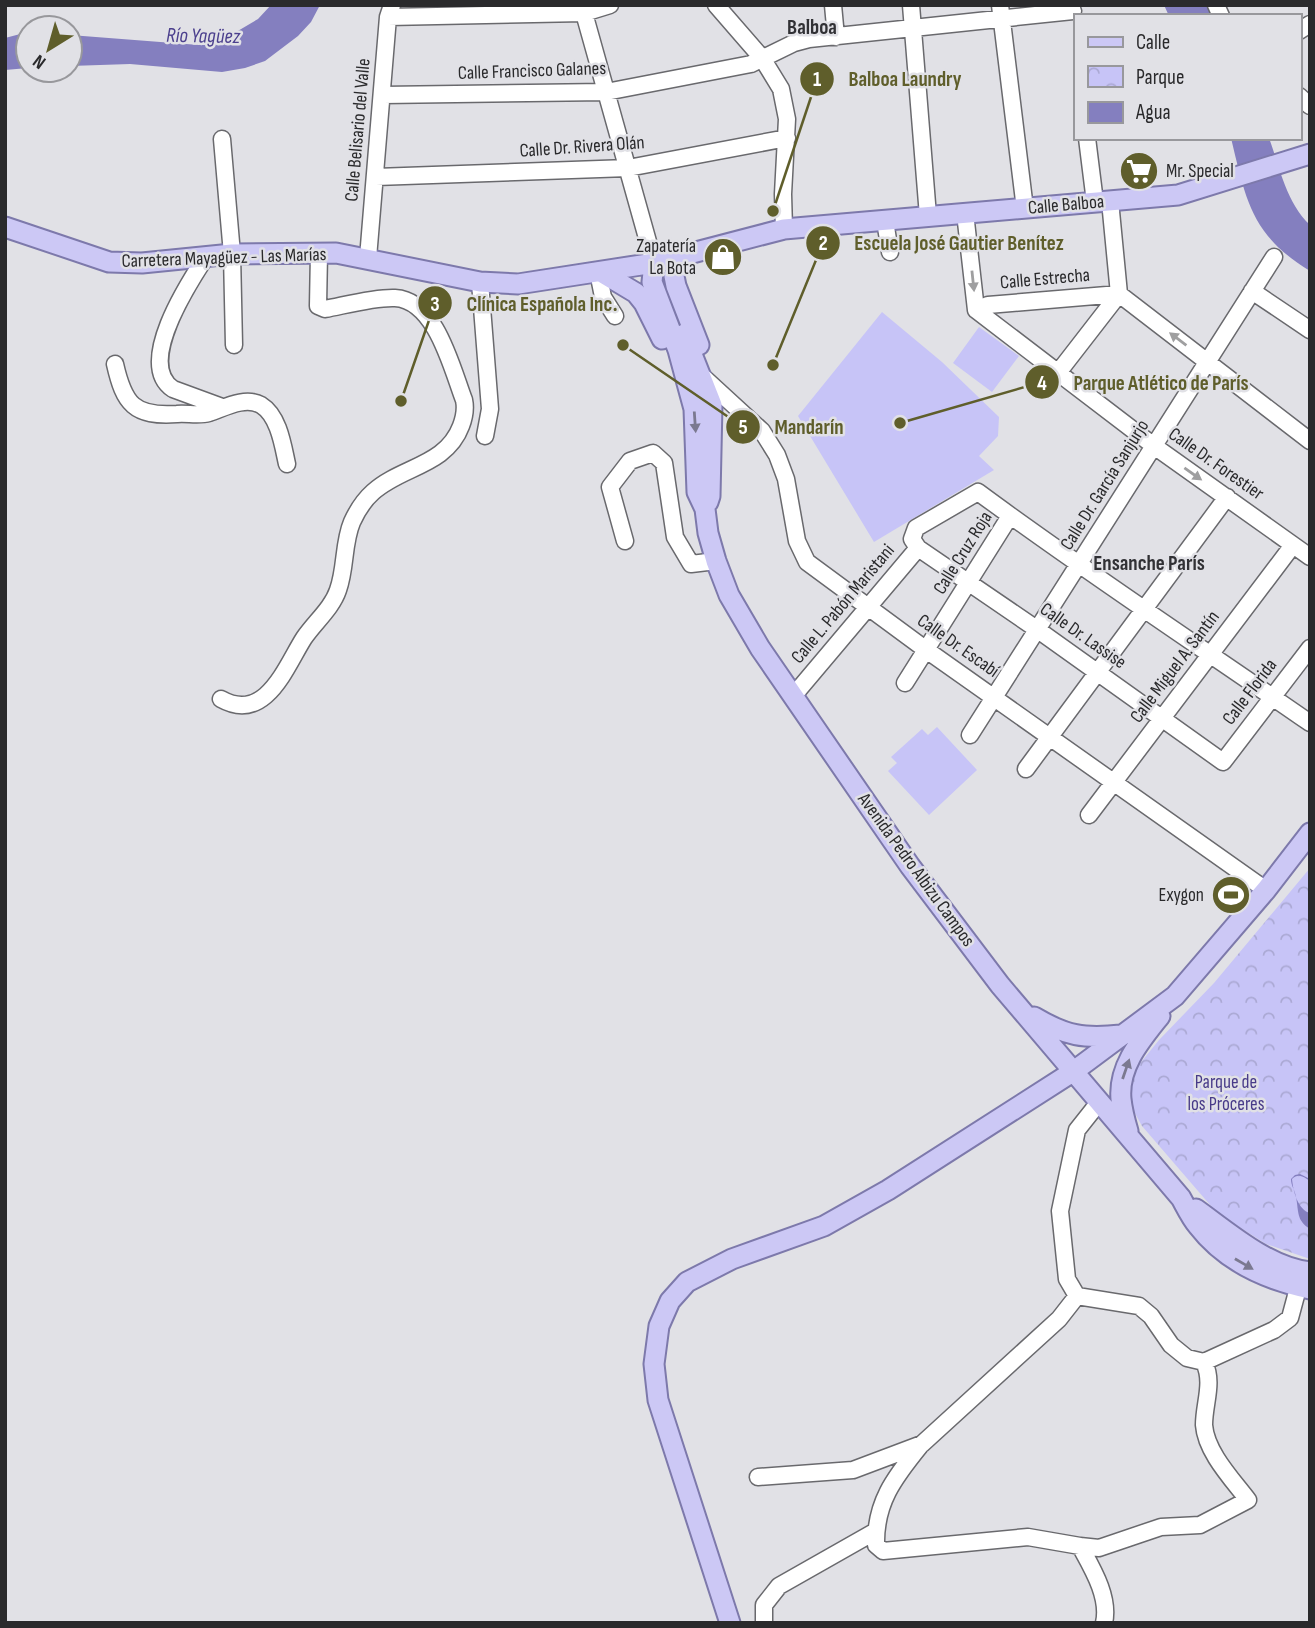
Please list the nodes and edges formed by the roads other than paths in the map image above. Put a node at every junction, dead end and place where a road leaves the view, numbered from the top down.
1 (610, 5) edge
2 (716, 5) edge
3 (833, 5) edge
4 (911, 5) edge
5 (581, 9) edge
6 (390, 11) edge
7 (1000, 12) edge
8 (1074, 15) edge
9 (912, 30) junction
10 (836, 37) junction
11 (762, 58) junction
12 (606, 92) junction
13 (383, 95) junction
14 (787, 138) junction
15 (222, 139) dead end
16 (1087, 140) edge
17 (1310, 154) edge
18 (628, 168) junction
19 (376, 177) junction
20 (1102, 202) junction
21 (1025, 208) junction
22 (965, 213) junction
23 (928, 216) junction
24 (885, 221) junction
25 (5, 228) edge
26 (784, 229) junction
27 (890, 252) dead end
28 (319, 253) junction
29 (232, 254) junction
30 (679, 257) junction
31 (1274, 257) dead end
32 (205, 258) junction
33 (368, 258) junction
34 (659, 271) junction
35 (597, 273) junction
36 (480, 282) junction
37 (1252, 291) junction
38 (1119, 294) junction
39 (595, 304) dead end
40 (976, 310) junction
41 (615, 316) dead end
42 (1310, 330) edge
43 (234, 345) dead end
44 (1208, 361) junction
45 (115, 364) dead end
46 (682, 365) junction
47 (1058, 374) junction
48 (702, 376) junction
49 (222, 407) junction
50 (485, 436) dead end
51 (1310, 441) edge
52 (1154, 446) junction
53 (287, 464) dead end
54 (1227, 498) junction
55 (705, 509) junction
56 (1010, 516) junction
57 (625, 541) dead end
58 (1293, 545) junction
59 (918, 548) junction
60 (1310, 557) edge
61 (716, 561) junction
62 (1080, 563) junction
63 (970, 583) junction
64 (867, 607) junction
65 (1146, 609) junction
66 (1038, 630) junction
67 (1310, 648) edge
68 (925, 649) junction
69 (1211, 654) junction
70 (1098, 672) junction
71 (905, 683) dead end
72 (794, 695) junction
73 (993, 697) junction
74 (1273, 697) junction
75 (221, 699) dead end
76 (1163, 718) junction
77 (1310, 723) edge
78 (970, 735) dead end
79 (1050, 737) junction
80 (1223, 762) joint
81 (1026, 769) dead end
82 (1114, 781) junction
83 (1089, 815) dead end
84 (1310, 834) edge
85 (1266, 890) junction
86 (1175, 996) junction
87 (1020, 1008) junction
88 (1122, 1035) junction
89 (1074, 1071) junction
90 (1100, 1101) junction
91 (1129, 1136) junction
92 (1305, 1280) edge
93 (1077, 1296) junction
94 (1204, 1362) junction
95 (922, 1444) junction
96 (758, 1477) dead end
97 (876, 1531) junction
98 (1080, 1546) junction
99 (730, 1623) edge
100 (764, 1623) edge
101 (1104, 1623) edge

1 - 5 street
2 - 11 street
3 - 10 street
4 - 9 street
5 - 6 street
5 - 12 street
6 - 13 street, Calle Belisario del Valle
7 - 8 street, Calle Francisco Galanes
7 - 9 street, Calle Francisco Galanes
7 - 21 street
9 - 10 street, Calle Francisco Galanes
9 - 23 street
10 - 11 street, Calle Francisco Galanes
11 - 12 street, Calle Francisco Galanes
11 - 14 street
12 - 13 street, Calle Francisco Galanes
12 - 18 street
13 - 19 street, Calle Belisario del Valle
14 - 18 street, Calle Dr. Rivera Olán
14 - 26 street
15 - 29 street
16 - 20 street
17 - 20 main road, Calle Balboa
18 - 19 street, Calle Dr. Rivera Olán
18 - 34 street
19 - 33 street, Calle Belisario del Valle
20 - 21 main road, Calle Balboa
20 - 38 street
21 - 22 main road, Calle Balboa
22 - 23 main road, Calle Balboa
22 -> 40 street
23 - 24 main road, Calle Balboa
24 - 26 main road, Calle Balboa
24 - 27 street
25 - 32 main road, Carretera Mayagüez - Las Marías
26 - 30 main road, Calle Balboa
28 - 29 main road, Carretera Mayagüez - Las Marías
28 - 33 main road, Carretera Mayagüez - Las Marías
28 - 75 street
29 - 32 main road, Carretera Mayagüez - Las Marías
29 - 43 street
30 - 34 main road, Calle Balboa
30 - 48 main road
31 - 37 street, Calle Dr. García Sanjurjo
32 - 49 street
33 - 36 main road, Carretera Mayagüez - Las Marías
34 - 35 main road, Carretera Mayagüez - Las Marías
34 - 46 main road, Avenida Pedro Albizu Campos
34 - 48 main road, Avenida Pedro Albizu Campos
35 - 36 main road, Carretera Mayagüez - Las Marías
35 - 39 street
35 - 41 street
35 - 46 main road
36 - 50 street
37 - 42 street
37 - 44 street, Calle Dr. García Sanjurjo
38 - 40 street, Calle Estrecha
44 -> 38 street
38 - 47 street
40 - 47 street, Calle Dr. Forestier
44 - 51 street
44 - 52 street, Calle Dr. García Sanjurjo
45 - 49 street
46 -> 55 main road, Avenida Pedro Albizu Campos
47 - 52 street, Calle Dr. Forestier
48 - 55 main road, Avenida Pedro Albizu Campos
48 - 64 street, Calle Dr. Escabí
49 - 53 street
52 -> 54 street, Calle Dr. Forestier
52 - 62 street, Calle Dr. García Sanjurjo
54 - 58 street, Calle Dr. Forestier
54 - 65 street
55 - 61 main road, Avenida Pedro Albizu Campos
56 - 59 street, Calle L. Pabón Maristani
56 - 62 street
56 - 63 street, Calle Cruz Roja
57 - 61 street
58 - 60 street, Calle Dr. Forestier
58 - 69 street, Calle Miguel A. Santín
59 - 63 street, Calle Dr. Lassise
59 - 64 street, Calle L. Pabón Maristani
61 - 72 main road, Avenida Pedro Albizu Campos
62 - 65 street
62 - 66 street, Calle Dr. García Sanjurjo
63 - 66 street, Calle Dr. Lassise
63 - 68 street, Calle Cruz Roja
64 - 68 street, Calle Dr. Escabí
64 - 72 street, Calle L. Pabón Maristani
65 - 69 street
65 - 70 street
66 - 70 street, Calle Dr. Lassise
66 - 73 street, Calle Dr. García Sanjurjo
67 - 74 street, Calle Florida
68 - 71 street, Calle Cruz Roja
68 - 73 street, Calle Dr. Escabí
69 - 74 street
69 - 76 street, Calle Miguel A. Santín
70 - 76 street, Calle Dr. Lassise
70 - 79 street
72 - 87 main road, Avenida Pedro Albizu Campos
73 - 78 street, Calle Dr. García Sanjurjo
73 - 79 street, Calle Dr. Escabí
74 - 77 street
74 - 80 street, Calle Florida
76 - 80 street, Calle Dr. Lassise
76 - 82 street, Calle Miguel A. Santín
79 - 81 street
79 - 82 street, Calle Dr. Escabí
82 - 83 street, Calle Miguel A. Santín
82 - 85 street, Calle Dr. Escabí
84 - 85 main road
85 - 86 main road
86 - 88 main road
91 -> 86 main road
87 - 88 main road
87 - 89 main road, Avenida Pedro Albizu Campos
88 - 89 main road
89 - 90 main road, Avenida Pedro Albizu Campos
89 - 99 main road
90 - 91 main road, Avenida Pedro Albizu Campos
90 - 93 street
91 - 92 main road, Avenida Pedro Albizu Campos
92 - 94 street
93 - 94 street
93 - 95 street
94 - 98 street
95 - 96 street
95 - 97 street
97 - 98 street
97 - 100 street
98 - 101 street

